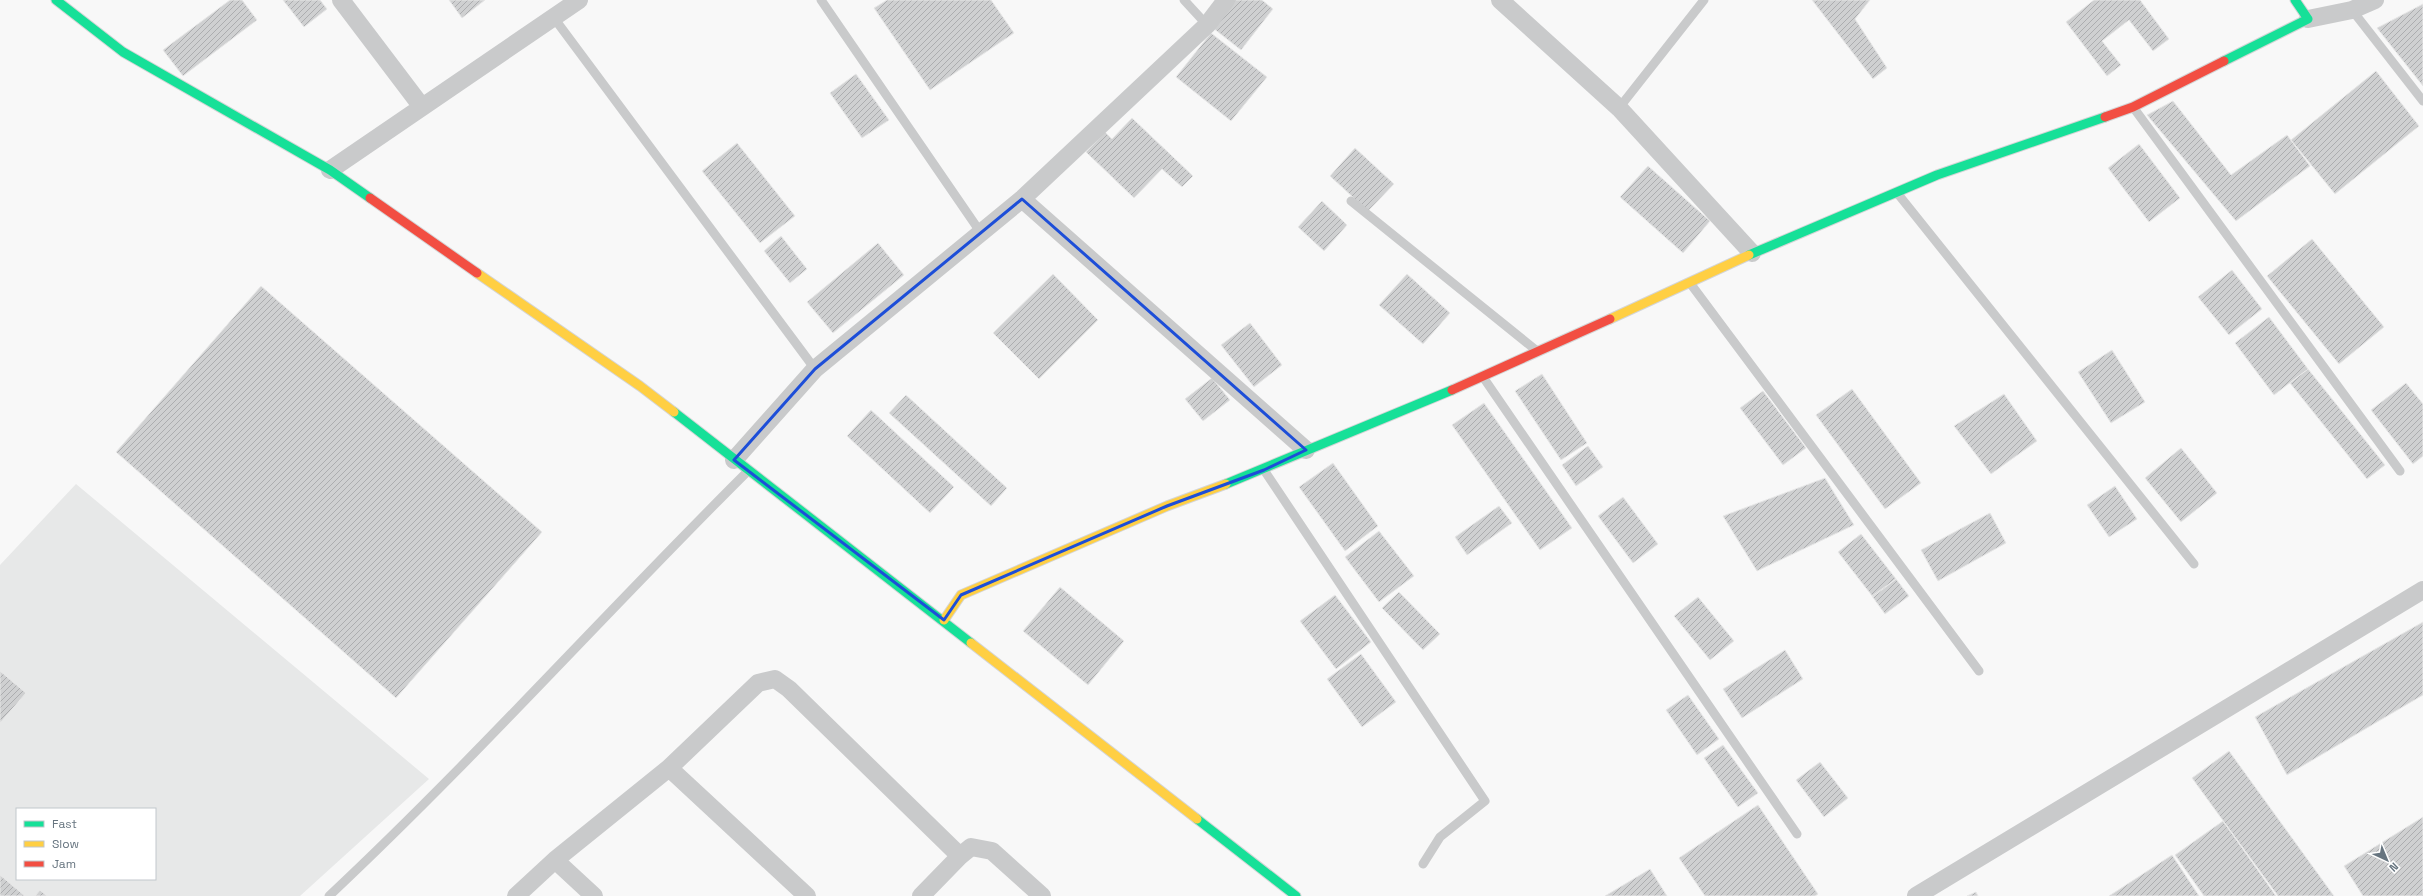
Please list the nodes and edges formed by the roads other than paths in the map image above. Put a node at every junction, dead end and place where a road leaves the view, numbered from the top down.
1 (56, 0) edge
2 (341, 0) edge
3 (579, 0) edge
4 (821, 0) edge
5 (1184, 0) edge
6 (1226, 0) edge
7 (1500, 0) edge
8 (1704, 0) edge
9 (2295, 0) edge
10 (2375, 0) edge
11 (2352, 10) junction
12 (554, 18) junction
13 (2308, 19) junction
14 (1207, 25) junction
15 (2423, 101) edge
16 (422, 107) junction
17 (2133, 107) junction
18 (1619, 108) junction
19 (330, 170) junction
20 (1898, 194) junction
21 (1022, 199) junction
22 (1351, 201) dead end
23 (981, 233) junction
24 (1752, 253) junction
25 (1690, 283) junction
26 (1538, 352) junction
27 (815, 369) junction
28 (1483, 377) junction
29 (1306, 450) junction
30 (741, 465) junction
31 (1264, 470) junction
32 (2400, 470) dead end
33 (2194, 564) dead end
34 (2423, 590) edge
35 (944, 620) junction
36 (1979, 671) dead end
37 (669, 768) junction
38 (1797, 834) dead end
39 (960, 856) junction
40 (554, 860) junction
41 (1423, 864) dead end
42 (329, 896) edge
43 (516, 896) edge
44 (594, 896) edge
45 (807, 896) edge
46 (921, 896) edge
47 (1042, 896) edge
48 (1296, 896) edge
49 (1916, 896) edge

1 - 19 street
2 - 16 street
3 - 12 street
4 - 23 lane
5 - 14 lane
6 - 14 street
7 - 18 street
8 - 18 lane
9 - 13 street
10 - 11 street
11 - 13 street
11 - 15 lane
12 - 16 street
12 - 27 lane
13 - 17 street
14 - 21 street
16 - 19 street
17 - 20 street
17 - 32 lane
18 - 24 street
19 - 30 street
20 - 24 street
20 - 33 lane
21 - 23 street
21 - 29 street
22 - 26 lane
23 - 27 street
24 - 25 street
25 - 26 street
25 - 36 lane
26 - 28 street
27 - 30 street
28 - 29 street
28 - 38 lane
29 - 31 street
30 - 35 street
30 - 42 lane
31 - 35 street
31 - 41 lane
34 - 49 street
35 - 48 street
37 - 39 street
37 - 40 street
37 - 45 street
39 - 46 street
39 - 47 street
40 - 43 street
40 - 44 street

